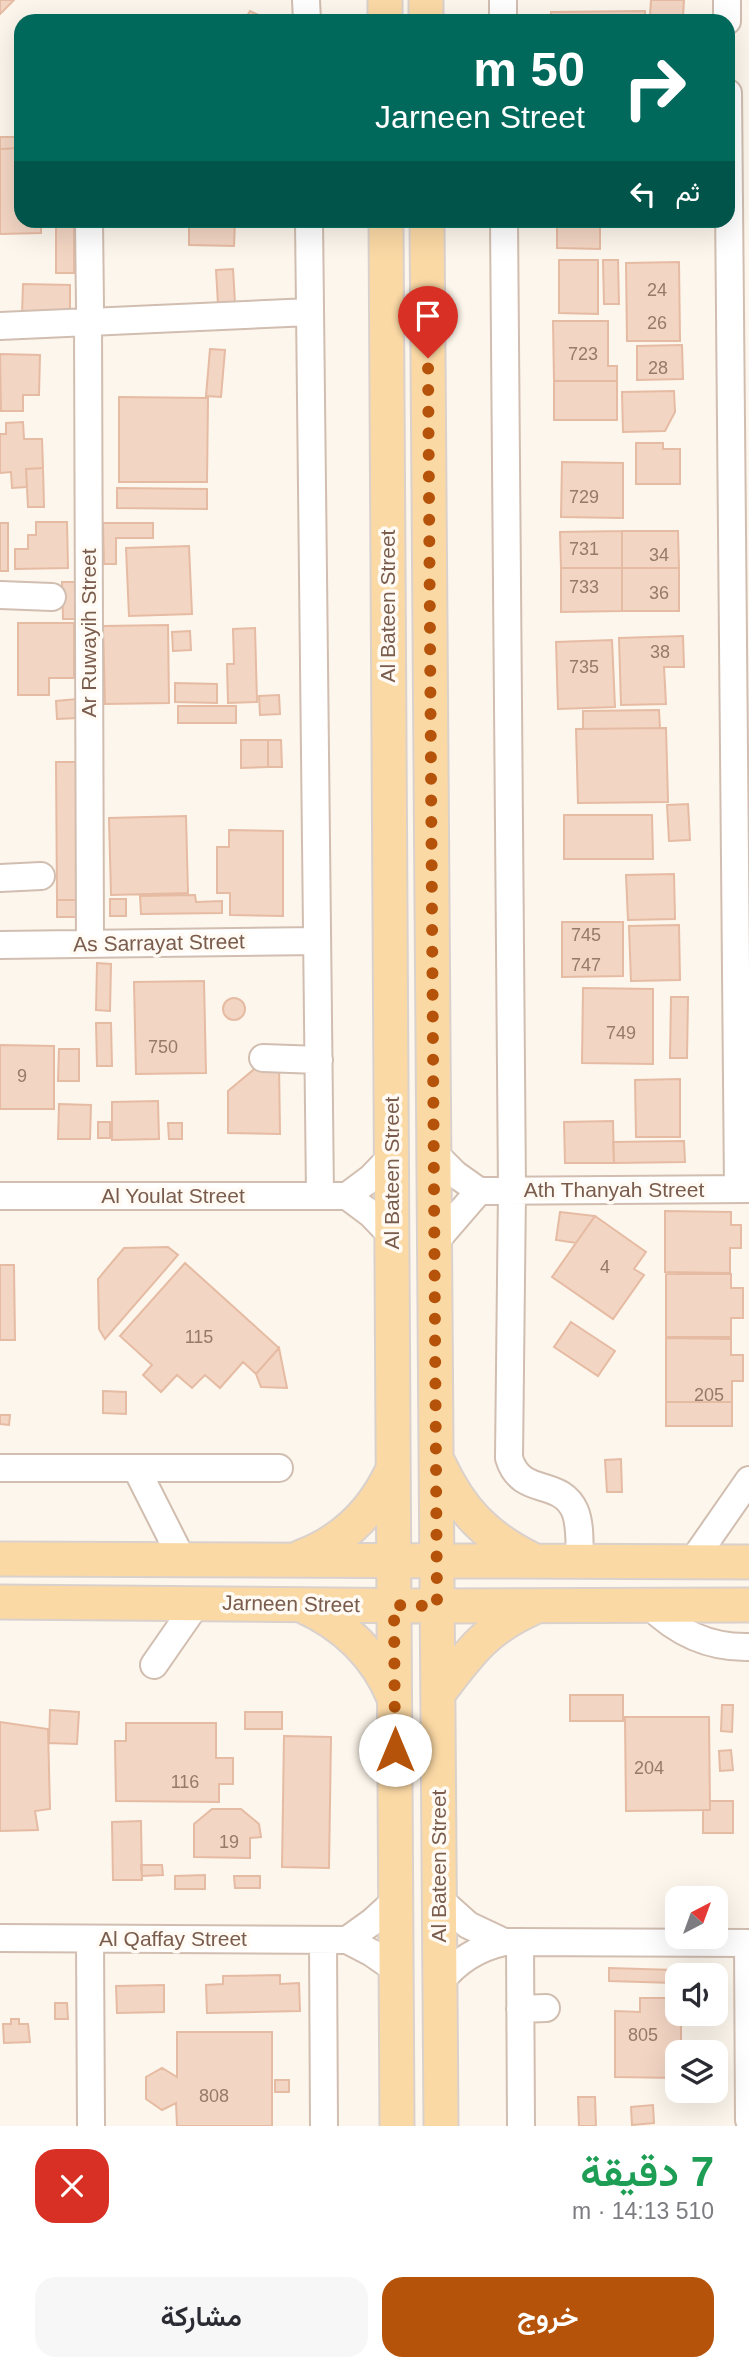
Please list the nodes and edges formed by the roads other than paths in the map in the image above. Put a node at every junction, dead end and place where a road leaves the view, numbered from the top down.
1 (89, 228) edge
2 (309, 228) edge
3 (386, 228) edge
4 (427, 228) edge
5 (504, 228) edge
6 (730, 228) edge
7 (310, 312) junction
8 (89, 315) junction
9 (0, 326) edge
10 (0, 595) edge
11 (52, 597) dead end
12 (41, 876) dead end
13 (0, 877) edge
14 (317, 941) junction
15 (0, 944) edge
16 (90, 944) junction
17 (263, 1058) dead end
18 (319, 1060) junction
19 (434, 1153) junction
20 (391, 1156) junction
21 (744, 1189) edge
22 (479, 1191) junction
23 (512, 1191) junction
24 (0, 1196) edge
25 (320, 1196) junction
26 (347, 1196) junction
27 (392, 1236) junction
28 (435, 1242) junction
29 (437, 1458) junction
30 (394, 1467) junction
31 (0, 1468) edge
32 (136, 1468) junction
33 (279, 1468) dead end
34 (749, 1480) edge
35 (0, 1559) edge
36 (182, 1559) junction
37 (295, 1559) junction
38 (394, 1560) junction
39 (438, 1560) junction
40 (535, 1561) junction
41 (580, 1561) junction
42 (692, 1562) junction
43 (749, 1562) edge
44 (0, 1602) edge
45 (197, 1603) junction
46 (299, 1604) junction
47 (394, 1605) junction
48 (538, 1605) junction
49 (649, 1605) junction
50 (749, 1605) edge
51 (437, 1606) junction
52 (749, 1647) edge
53 (154, 1665) dead end
54 (438, 1694) junction
55 (395, 1700) junction
56 (439, 1899) junction
57 (395, 1901) junction
58 (0, 1938) edge
59 (90, 1939) junction
60 (335, 1940) junction
61 (512, 1942) junction
62 (748, 1942) edge
63 (396, 1969) junction
64 (439, 1983) junction
65 (749, 2120) edge
66 (91, 2126) edge
67 (324, 2126) edge
68 (397, 2126) edge
69 (441, 2126) edge
70 (521, 2126) edge

1 - 8 street, Ar Ruwayih Street
2 - 7 street
3 - 20 main road, Al Bateen Street
4 - 19 main road, Al Bateen Street
5 - 23 street
6 - 21 street
7 - 8 street
7 - 14 street
8 - 9 street
8 - 16 street, Ar Ruwayih Street
10 - 11 street
12 - 13 street
14 - 16 street, As Sarrayat Street
14 - 18 street
15 - 16 street, As Sarrayat Street
17 - 18 street
18 - 25 street
19 - 22 street
19 - 28 main road, Al Bateen Street
20 - 26 street
20 - 27 main road, Al Bateen Street
21 - 23 street, Ath Thanyah Street
22 - 23 street, Ath Thanyah Street
22 - 28 street
23 - 41 street
24 - 25 street, Al Youlat Street
25 - 26 street, Al Youlat Street
26 - 27 street
27 - 30 main road, Al Bateen Street
28 - 29 main road, Al Bateen Street
29 - 39 main road, Al Bateen Street
29 - 40 main road
30 - 37 main road
30 - 38 main road, Al Bateen Street
31 - 32 street
32 - 33 street
32 - 36 street
34 - 42 street
35 - 36 main road, Jarneen Street
36 - 37 main road, Jarneen Street
37 - 38 main road, Jarneen Street
38 - 39 main road, Jarneen Street
38 - 47 main road, Al Bateen Street
39 - 40 main road, Jarneen Street
39 - 51 main road, Al Bateen Street
40 - 41 main road, Jarneen Street
41 - 42 main road, Jarneen Street
42 - 43 main road, Jarneen Street
44 - 45 main road, Jarneen Street
45 - 46 main road, Jarneen Street
45 - 53 street
46 - 47 main road, Jarneen Street
46 - 55 main road
47 - 51 main road, Jarneen Street
47 - 55 main road, Al Bateen Street
48 - 49 main road, Jarneen Street
48 - 51 main road, Jarneen Street
48 - 54 main road
49 - 50 main road, Jarneen Street
49 - 52 street
51 - 54 main road, Al Bateen Street
54 - 56 main road, Al Bateen Street
55 - 57 main road, Al Bateen Street
56 - 61 street
56 - 64 main road, Al Bateen Street
57 - 60 street
57 - 63 main road, Al Bateen Street
58 - 59 street, Al Qaffay Street
59 - 60 street, Al Qaffay Street
59 - 66 street
60 - 63 street, Al Qaffay Street
60 - 67 street
61 - 62 street
61 - 64 street
61 - 70 street
62 - 65 street
63 - 68 main road, Al Bateen Street
64 - 69 main road, Al Bateen Street

